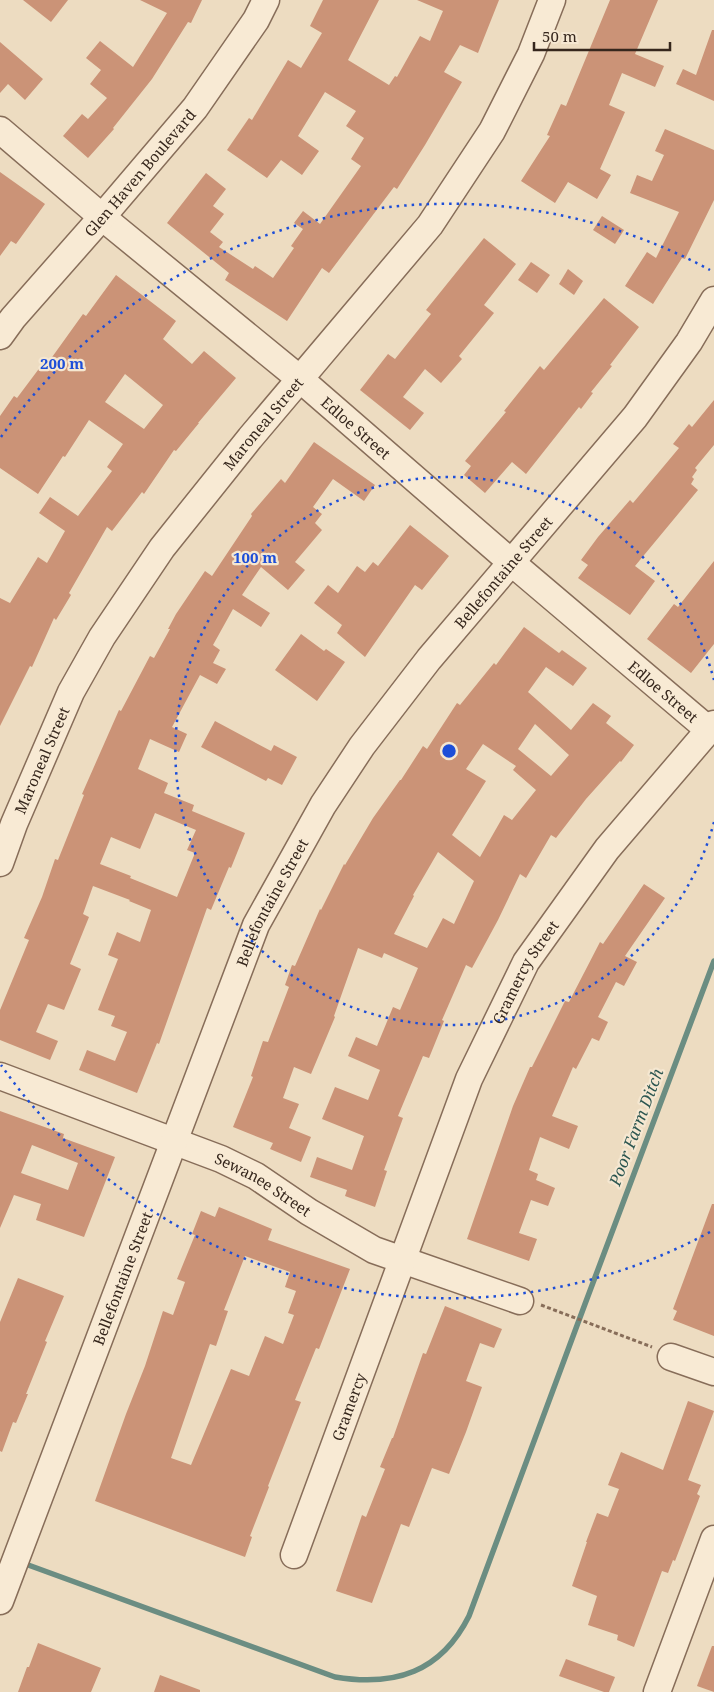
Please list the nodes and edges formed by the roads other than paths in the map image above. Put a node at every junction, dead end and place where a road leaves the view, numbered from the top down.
1 (266, 0) edge
2 (552, 0) edge
3 (0, 130) edge
4 (102, 217) junction
5 (714, 300) edge
6 (0, 336) edge
7 (300, 380) junction
8 (512, 563) junction
9 (711, 727) edge
10 (0, 862) edge
11 (0, 1076) edge
12 (173, 1141) junction
13 (403, 1260) junction
14 (520, 1301) dead end
15 (671, 1357) road end
16 (714, 1372) edge
17 (714, 1539) edge
18 (294, 1555) dead end
19 (0, 1601) edge
20 (657, 1692) edge

1 - 4 street, Glen Haven Boulevard
2 - 7 street, Maroneal Street
3 - 4 street, Edloe Street
4 - 6 street, Glen Haven Boulevard
4 - 7 street, Edloe Street
5 - 8 street, Bellefontaine Street
7 - 8 street, Edloe Street
7 - 10 street, Maroneal Street
8 - 9 street, Edloe Street
8 - 12 street, Bellefontaine Street
9 - 13 street, Gramercy Street
11 - 12 street, Sewanee Street
12 - 13 street, Sewanee Street
12 - 19 street, Bellefontaine Street
13 - 14 street, Sewanee Street
13 - 18 street, Gramercy
15 - 16 street
17 - 20 street

